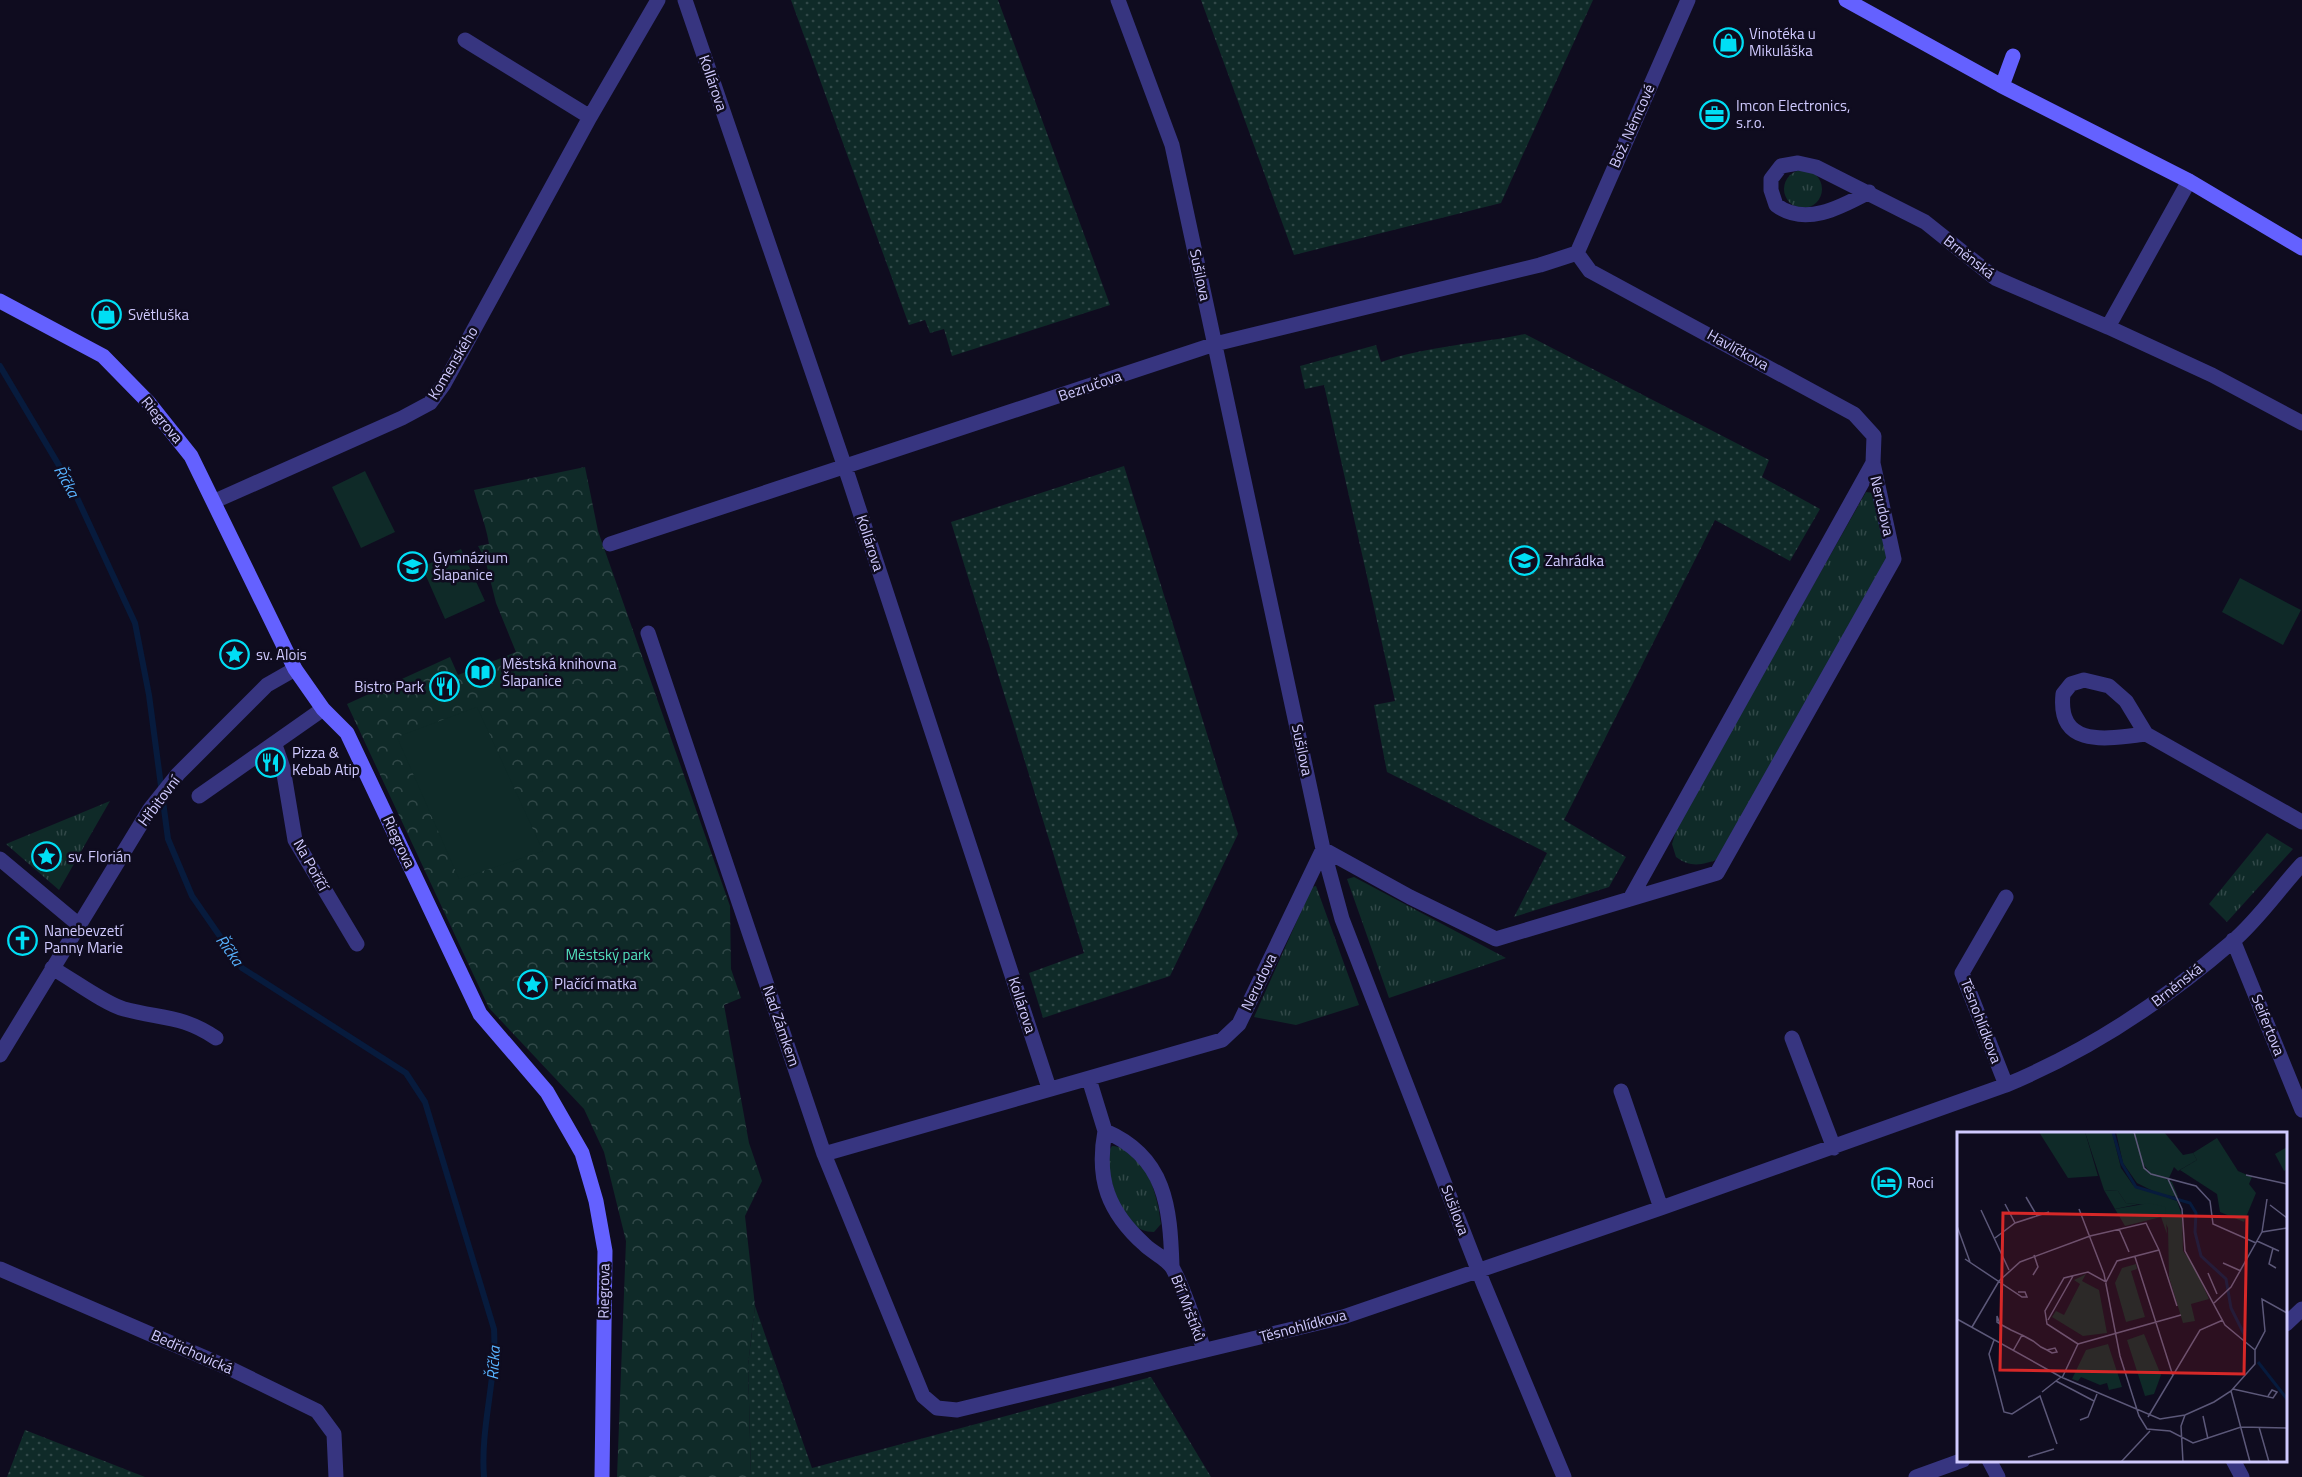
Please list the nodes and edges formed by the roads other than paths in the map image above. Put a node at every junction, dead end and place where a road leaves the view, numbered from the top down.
1 (658, 0) edge
2 (685, 0) edge
3 (1118, 0) edge
4 (1689, 0) edge
5 (1846, 0) edge
6 (465, 40) dead end
7 (2013, 56) dead end
8 (2002, 86) junction
9 (590, 117) junction
10 (2189, 181) junction
11 (1869, 192) junction
12 (2302, 248) edge
13 (1577, 253) junction
14 (0, 301) edge
15 (2108, 327) junction
16 (1215, 344) junction
17 (2302, 423) edge
18 (1873, 464) junction
19 (845, 469) junction
20 (215, 501) junction
21 (610, 544) dead end
22 (648, 633) dead end
23 (296, 669) junction
24 (323, 709) junction
25 (2146, 734) junction
26 (275, 745) junction
27 (199, 796) dead end
28 (2302, 822) edge
29 (1323, 849) junction
30 (0, 859) edge
31 (2302, 864) edge
32 (2006, 897) dead end
33 (1630, 899) junction
34 (79, 925) junction
35 (2234, 940) junction
36 (357, 944) dead end
37 (52, 968) junction
38 (216, 1038) dead end
39 (1792, 1038) dead end
40 (0, 1055) edge
41 (2028, 1075) joint
42 (1089, 1079) junction
43 (2006, 1085) junction
44 (1049, 1088) junction
45 (1621, 1091) dead end
46 (2302, 1110) edge
47 (1105, 1131) junction
48 (1834, 1148) junction
49 (824, 1154) junction
50 (1661, 1208) junction
51 (1172, 1266) junction
52 (0, 1269) edge
53 (1479, 1272) junction
54 (2302, 1309) edge
55 (2287, 1323) edge
56 (1204, 1350) junction
57 (937, 1408) joint
58 (1960, 1462) edge
59 (1990, 1462) edge
60 (2234, 1462) edge
61 (336, 1477) edge
62 (602, 1477) edge
63 (1564, 1477) edge
64 (1916, 1477) edge
65 (1998, 1477) edge
66 (2242, 1477) edge

1 - 9 street, Komenského
2 - 19 street, Kollárova
3 - 16 street, Sušilova
4 - 13 street, Bož. Němcové
5 - 8 street
6 - 9 street
7 - 8 street
8 - 10 street
9 - 20 street, Komenského
10 - 12 street
10 - 15 street
11 - 11 street, Brněnská
11 - 15 street, Brněnská
13 - 16 street, Bezručova
13 - 18 street, Havlíčkova
14 - 20 street, Riegrova
15 - 17 street, Brněnská
16 - 19 street, Bezručova
16 - 29 street, Sušilova
18 - 33 street, Nerudova
18 - 33 street, Nerudova
19 - 21 street, Bezručova
19 - 44 street, Kollárova
20 - 23 street, Riegrova
22 - 49 street, Nad Zámkem
23 - 24 street, Riegrova
23 - 34 street, Hřbitovní
24 - 26 street
24 - 62 street, Riegrova
25 - 25 street
25 - 28 street
26 - 27 street
26 - 36 street, Na Poříčí
29 - 33 street, Nerudova
29 - 42 street, Nerudova
29 - 53 street, Sušilova
30 - 34 street
31 - 35 street, Brněnská
32 - 43 street, Těsnohlídkova
34 - 37 street, Hřbitovní
35 - 41 street, Brněnská
35 - 46 street, Seifertova
37 - 38 street
37 - 40 street, Hřbitovní
39 - 48 street
41 - 43 street, Těsnohlídkova
42 - 44 street, Nerudova
42 - 47 street, Bří Mrštíků
43 - 48 street, Těsnohlídkova
44 - 49 street, Nerudova
45 - 50 street
47 - 51 street, Bří Mrštíků
47 - 51 street, Bří Mrštíků
48 - 50 street, Těsnohlídkova
49 - 57 street, Nad Zámkem
50 - 53 street, Těsnohlídkova
51 - 56 street, Bří Mrštíků
52 - 61 street, Bedřichovická
53 - 56 street, Těsnohlídkova
53 - 63 street, Sušilova
54 - 55 street
56 - 57 street, Těsnohlídkova
58 - 64 street
59 - 65 street
60 - 66 street

